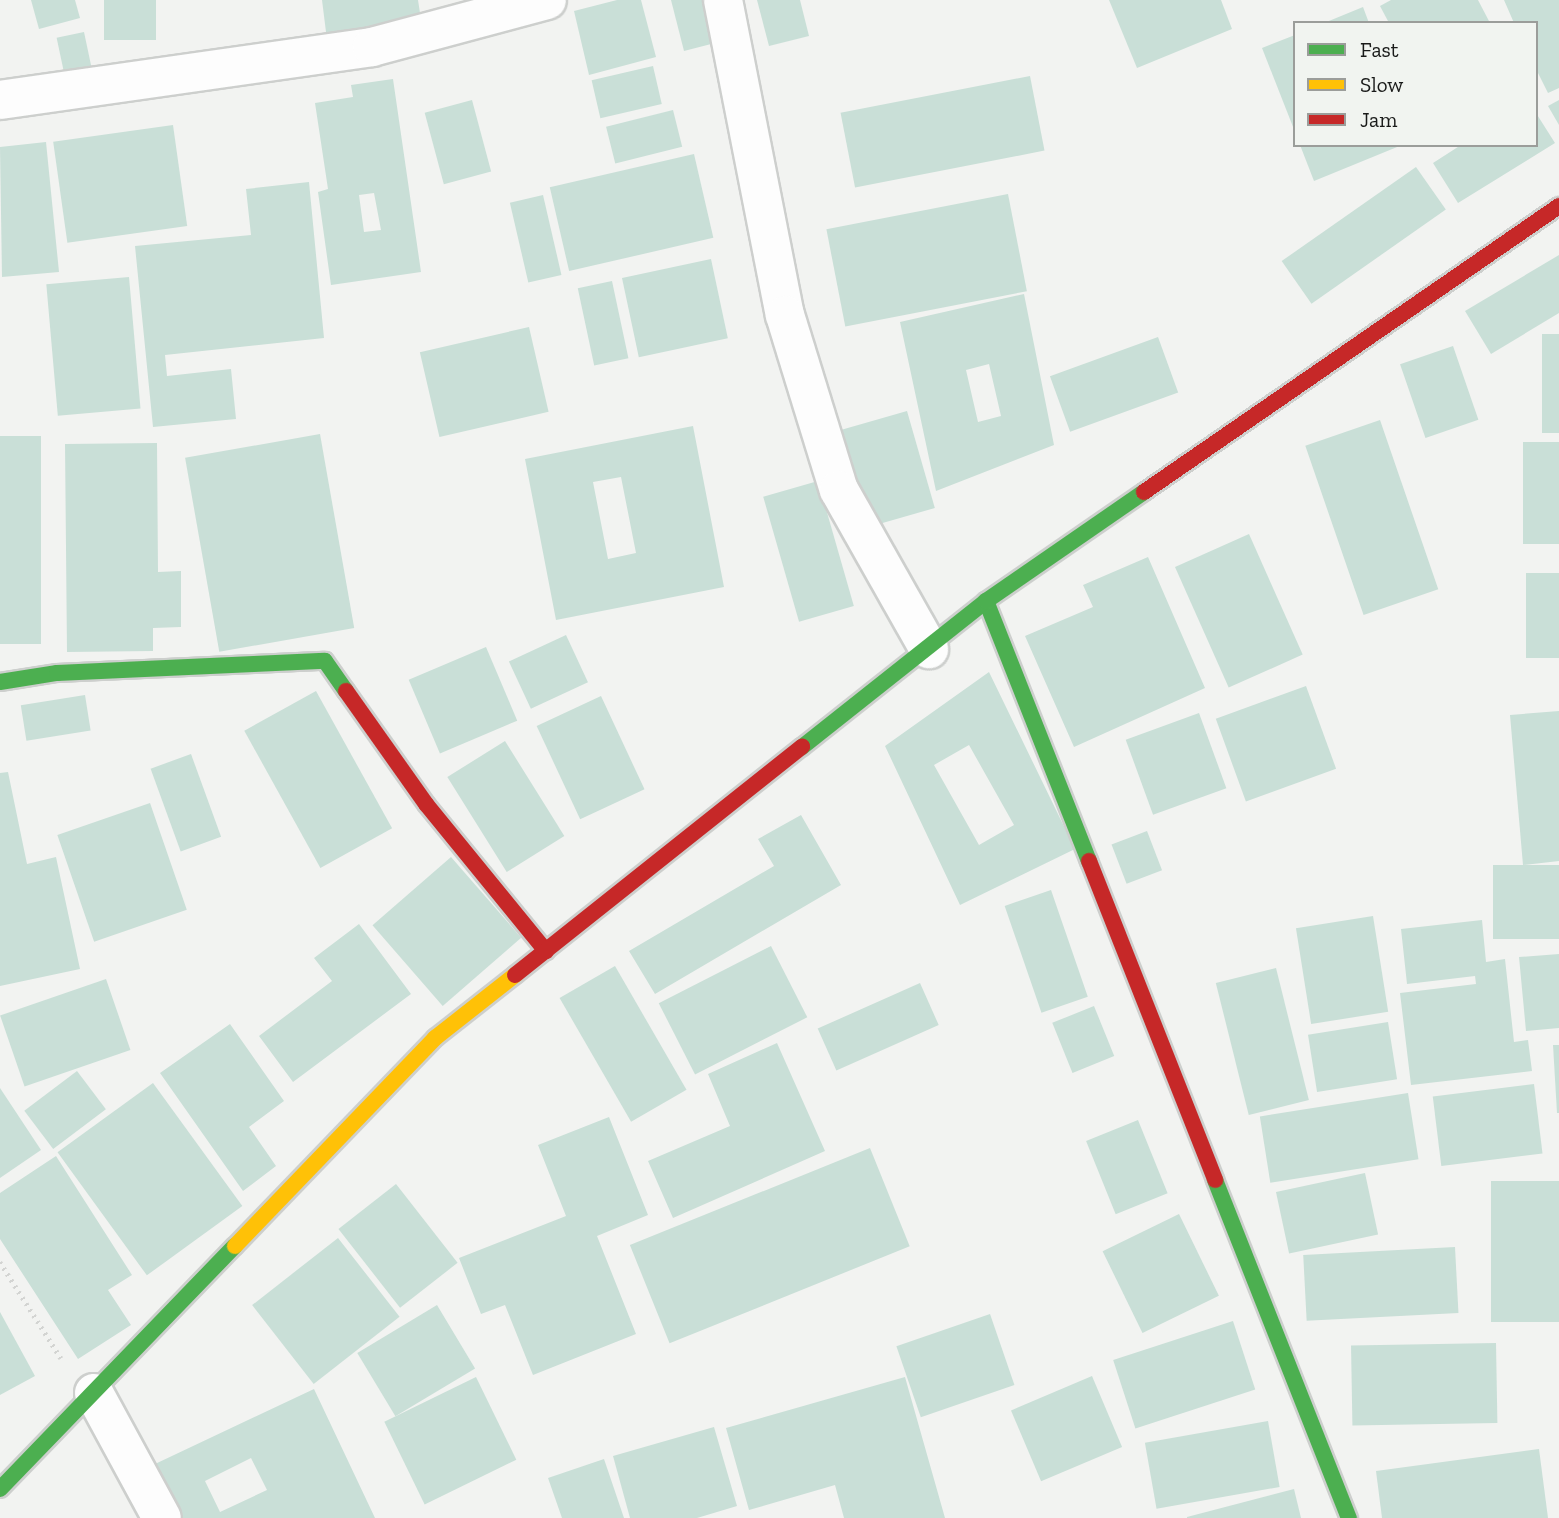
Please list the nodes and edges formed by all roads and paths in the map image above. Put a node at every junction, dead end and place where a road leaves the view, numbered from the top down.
1 (547, 0) edge
2 (723, 0) edge
3 (0, 100) edge
4 (1559, 206) edge
5 (986, 601) junction
6 (929, 649) junction
7 (0, 682) edge
8 (546, 951) junction
9 (0, 1262) edge
10 (91, 1397) junction
11 (0, 1489) edge
12 (162, 1518) edge
13 (1349, 1518) edge

1 - 3 street
2 - 6 street
4 - 5 main road
5 - 6 main road
5 - 13 main road
6 - 8 main road
7 - 8 main road
8 - 10 main road
9 - 10 path
10 - 11 main road
10 - 12 street

